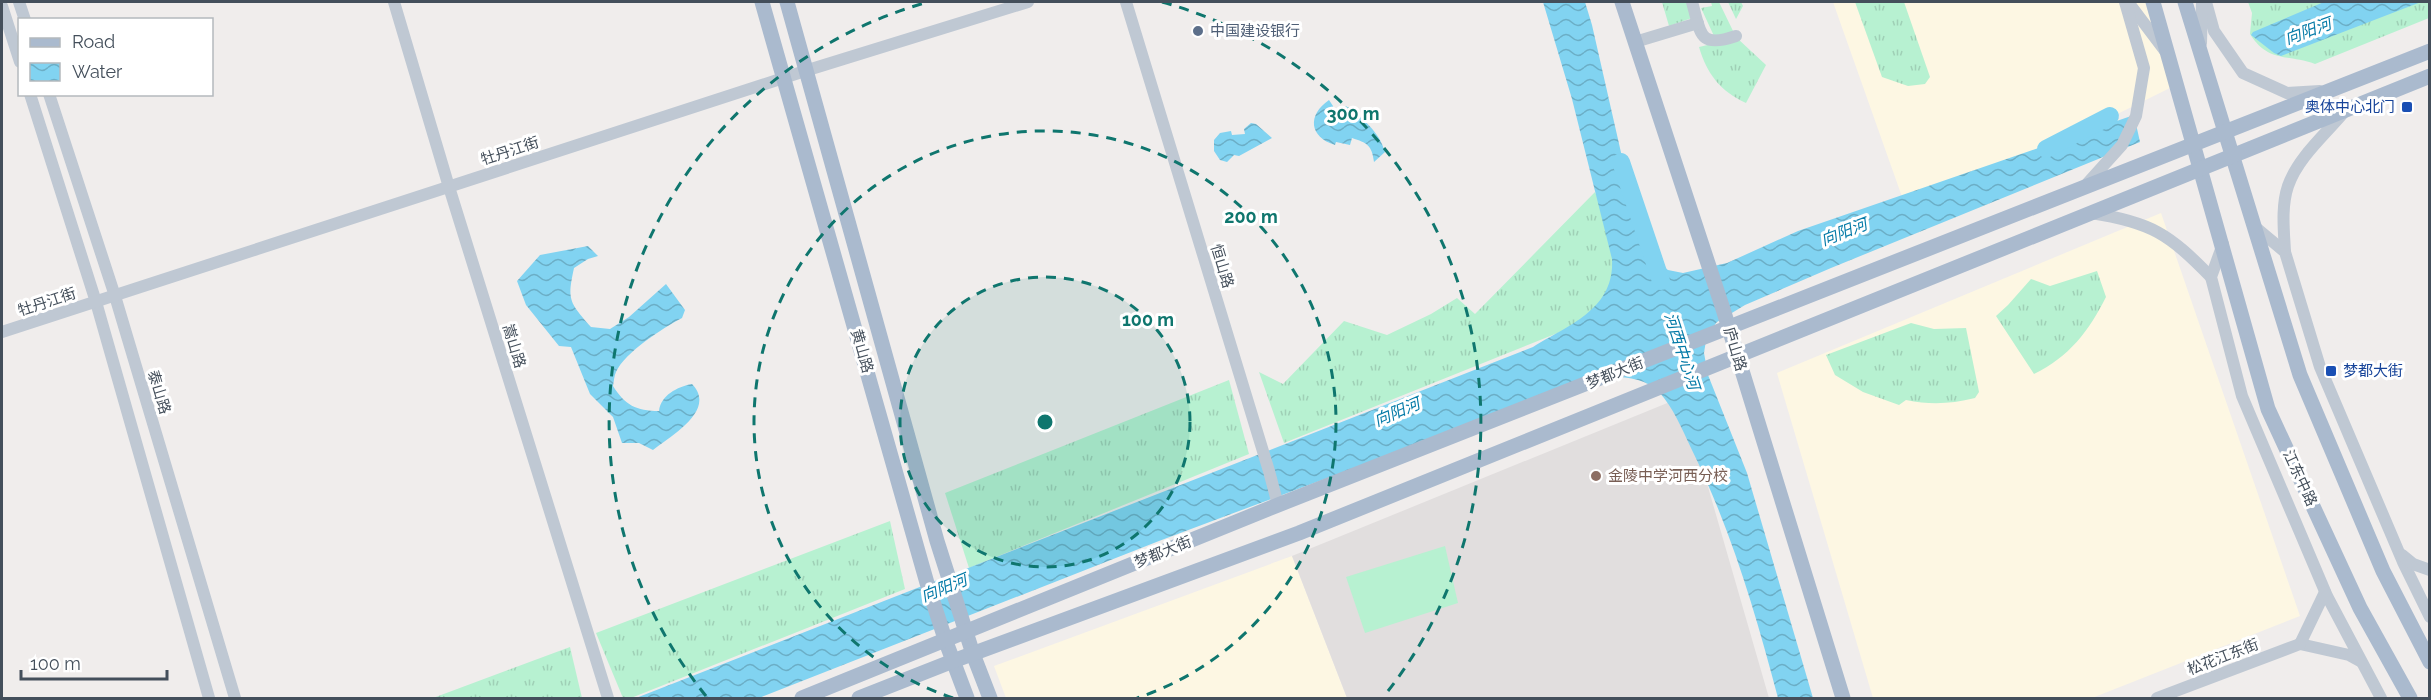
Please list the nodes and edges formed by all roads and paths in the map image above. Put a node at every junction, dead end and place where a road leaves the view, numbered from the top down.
1 (19, 2) edge
2 (394, 2) edge
3 (762, 2) edge
4 (788, 2) edge
5 (1028, 2) edge
6 (1126, 2) edge
7 (1622, 2) edge
8 (1692, 2) edge
9 (2127, 2) edge
10 (2152, 2) edge
11 (2185, 2) edge
12 (2204, 2) edge
13 (2, 6) edge
14 (24, 18) edge
15 (1698, 23) junction
16 (1736, 36) dead end
17 (1635, 42) junction
18 (2430, 51) edge
19 (2201, 53) junction
20 (18, 56) edge
21 (2170, 58) junction
22 (808, 70) junction
23 (2430, 76) edge
24 (785, 78) junction
25 (2330, 91) junction
26 (31, 96) edge
27 (50, 96) edge
28 (2348, 108) junction
29 (2225, 133) junction
30 (2195, 144) junction
31 (2233, 156) junction
32 (2201, 170) junction
33 (449, 187) junction
34 (2084, 188) junction
35 (2090, 213) junction
36 (2254, 226) junction
37 (2223, 244) junction
38 (2284, 252) junction
39 (2211, 277) junction
40 (115, 296) junction
41 (96, 302) junction
42 (1722, 330) junction
43 (2, 332) edge
44 (1730, 359) junction
45 (1278, 506) junction
46 (2398, 552) junction
47 (2430, 570) edge
48 (2325, 592) junction
49 (2430, 617) edge
50 (967, 633) junction
51 (946, 642) junction
52 (2300, 644) junction
53 (973, 654) junction
54 (953, 661) junction
55 (2360, 661) junction
56 (2430, 662) edge
57 (209, 699) edge
58 (236, 699) edge
59 (608, 699) edge
60 (802, 699) edge
61 (859, 699) edge
62 (968, 699) edge
63 (990, 699) edge
64 (1843, 699) edge
65 (2157, 699) edge
66 (2381, 699) edge
67 (2410, 699) edge

1 - 14 street
2 - 33 street, 嵩山路
3 - 24 main road, 黄山路
4 - 22 main road, 黄山路
5 - 22 street, 牡丹江街
6 - 45 street, 恒山路
7 - 17 main road, 庐山路
8 - 15 street
9 - 21 street, 江东中路
9 - 34 street
10 - 21 main road, 江东中路
11 - 19 main road
12 - 19 street
12 - 25 street
13 - 20 street
15 - 16 street
15 - 17 street
17 - 42 main road, 庐山路
18 - 25 main road, 梦都大街
19 - 29 main road
21 - 30 main road, 江东中路
22 - 24 street, 牡丹江街
22 - 50 main road, 黄山路
23 - 28 main road, 梦都大街
24 - 33 street, 牡丹江街
24 - 51 main road, 黄山路
25 - 29 main road, 梦都大街
26 - 41 street
27 - 40 street, 泰山路
28 - 31 main road, 梦都大街
28 - 38 street
29 - 30 main road, 梦都大街
29 - 31 main road
30 - 32 main road, 江东中路
30 - 34 main road, 梦都大街
31 - 32 main road, 梦都大街
31 - 36 main road
32 - 35 main road, 梦都大街
32 - 37 main road, 江东中路
33 - 40 street, 牡丹江街
33 - 59 street, 嵩山路
34 - 42 main road, 梦都大街
35 - 39 street
35 - 44 main road, 梦都大街
36 - 38 street
36 - 56 main road
37 - 39 street
37 - 67 main road, 江东中路
38 - 46 street
39 - 48 street, 江东中路
40 - 41 street, 牡丹江街
40 - 58 street, 泰山路
41 - 43 street, 牡丹江街
41 - 57 street
42 - 44 main road, 庐山路
42 - 45 main road, 梦都大街
44 - 53 main road, 梦都大街
44 - 64 main road, 庐山路
45 - 50 main road, 梦都大街
46 - 47 street
46 - 49 street
48 - 52 street
48 - 55 street, 江东中路
50 - 51 main road, 梦都大街
50 - 53 main road, 黄山路
51 - 54 main road, 黄山路
51 - 60 main road, 梦都大街
52 - 55 street
52 - 65 street, 松花江东街
53 - 54 main road, 梦都大街
53 - 63 main road, 黄山路
54 - 61 main road, 梦都大街
54 - 62 main road, 黄山路
55 - 66 street, 江东中路

